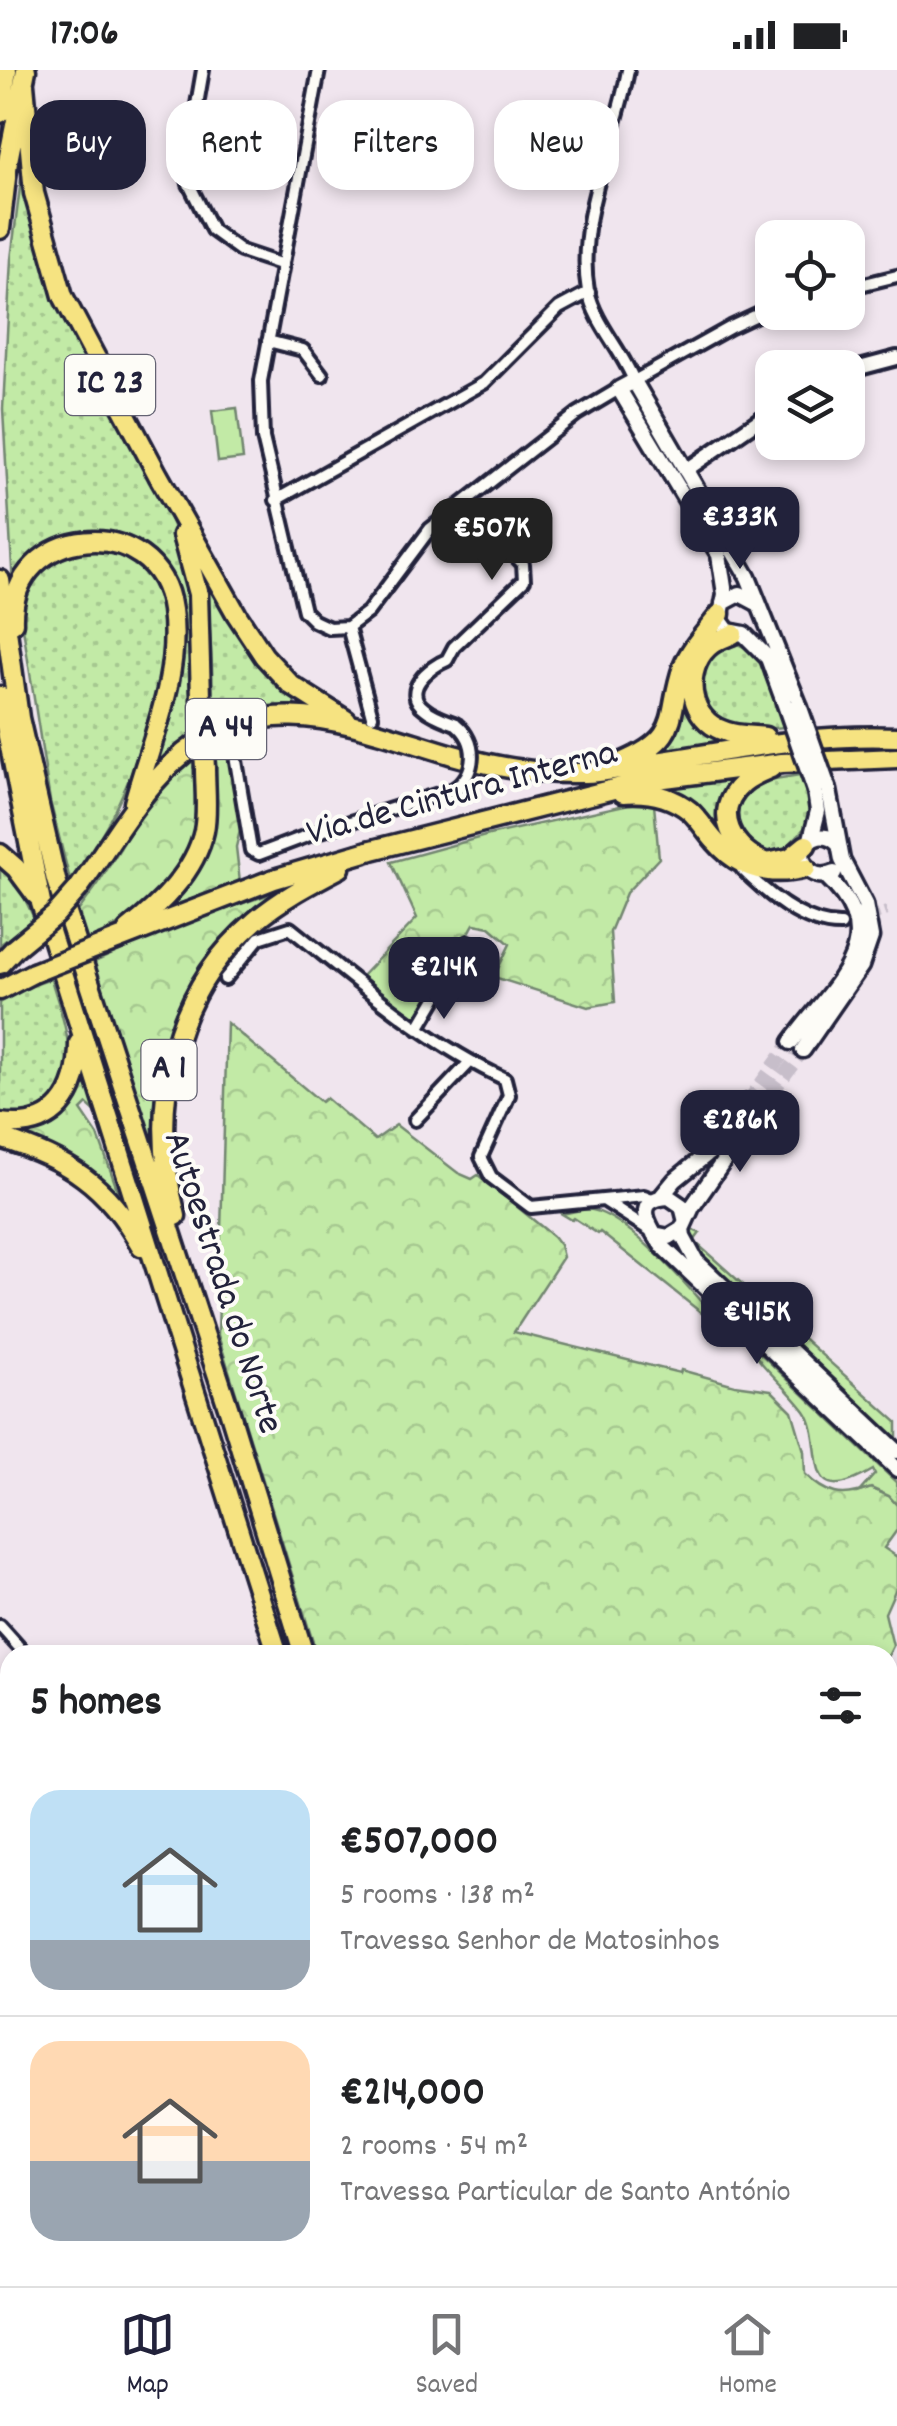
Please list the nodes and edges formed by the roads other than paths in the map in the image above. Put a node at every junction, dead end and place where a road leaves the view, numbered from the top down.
1 (7, 70) edge
2 (203, 70) edge
3 (319, 70) edge
4 (628, 70) edge
5 (25, 77) edge
6 (0, 113) edge
7 (0, 229) edge
8 (282, 264) junction
9 (897, 276) edge
10 (865, 284) edge
11 (588, 292) junction
12 (755, 316) edge
13 (268, 341) junction
14 (897, 358) edge
15 (865, 366) edge
16 (322, 375) dead end
17 (634, 381) junction
18 (619, 389) junction
19 (755, 423) edge
20 (158, 475) junction
21 (679, 475) junction
22 (276, 500) junction
23 (465, 502) junction
24 (0, 580) edge
25 (758, 607) junction
26 (721, 609) junction
27 (348, 627) junction
28 (738, 634) junction
29 (0, 696) edge
30 (791, 702) junction
31 (372, 716) dead end
32 (19, 718) junction
33 (350, 722) junction
34 (232, 736) dead end
35 (897, 737) edge
36 (786, 740) junction
37 (897, 758) edge
38 (782, 763) junction
39 (604, 770) junction
40 (822, 791) junction
41 (598, 795) junction
42 (132, 809) junction
43 (808, 842) junction
44 (409, 843) junction
45 (841, 853) junction
46 (0, 854) edge
47 (731, 857) junction
48 (806, 868) junction
49 (826, 876) junction
50 (41, 903) junction
51 (841, 926) tunnel mouth
52 (469, 942) dead end
53 (107, 944) junction
54 (8, 951) edge
55 (0, 964) edge
56 (225, 980) dead end
57 (1, 990) edge
58 (77, 1022) junction
59 (418, 1028) junction
60 (469, 1063) junction
61 (415, 1120) dead end
62 (0, 1123) edge
63 (0, 1138) edge
64 (658, 1199) junction
65 (604, 1200) junction
66 (684, 1223) junction
67 (651, 1231) junction
68 (160, 1284) junction
69 (228, 1410) junction
70 (897, 1450) edge
71 (897, 1469) edge
72 (0, 1626) edge
73 (17, 1645) edge
74 (275, 1645) edge
75 (301, 1645) edge

1 - 6 highway
2 - 8 street
3 - 8 street
4 - 11 street
5 - 7 highway
5 - 20 highway, IC 23
8 - 13 street
9 - 10 street
11 - 17 street
11 - 22 street
12 - 17 street
13 - 16 street
13 - 22 street
14 - 15 street
17 - 18 main road
17 - 21 main road
18 - 21 main road
18 - 23 street
19 - 21 street
20 - 33 highway, IC 23
20 - 53 highway, A 44, bridge
21 - 25 main road
21 - 26 main road
22 - 27 street
23 - 27 street
23 - 34 street, bridge
24 - 32 highway, Autoestrada do Norte / A 1
25 - 26 main road
25 - 28 main road
25 - 30 main road
26 - 28 main road
26 - 39 highway
27 - 31 street
28 - 30 main road
28 - 36 highway
29 - 50 highway, A 1
30 - 40 main road, bridge
32 - 42 highway, A 1
32 - 69 highway, Autoestrada do Norte / A 1
33 - 39 highway, Via de Cintura Interna / A 44
33 - 42 highway, A 44
35 - 36 highway, Via de Cintura Interna / A 44
36 - 39 highway, Via de Cintura Interna / A 44
37 - 38 highway, Via de Cintura Interna
38 - 41 highway, Via de Cintura Interna
38 - 43 highway
40 - 43 main road
40 - 45 main road
41 - 44 highway, Via de Cintura Interna
41 - 47 highway
42 - 54 highway, A 44, bridge
43 - 45 main road
43 - 48 main road
44 - 53 highway, Via de Cintura Interna
44 - 69 highway, A 1
45 - 49 main road
45 - 49 main road
46 - 50 highway
47 - 48 highway
47 - 51 street
48 - 49 main road
50 - 58 highway, A 1
52 - 59 street
53 - 57 highway, Via de Cintura Interna, bridge
54 - 55 highway, A 44
56 - 59 street
58 - 62 highway
58 - 68 highway, Autoestrada do Norte / A 1
59 - 60 street
60 - 61 street
60 - 65 street
63 - 68 highway
64 - 65 street
64 - 66 main road
64 - 66 main road
64 - 67 main road
65 - 67 street
66 - 67 main road
66 - 70 main road
67 - 71 main road
68 - 74 highway, Autoestrada do Norte / A 1
69 - 75 highway, Autoestrada do Norte / A 1
72 - 73 street

